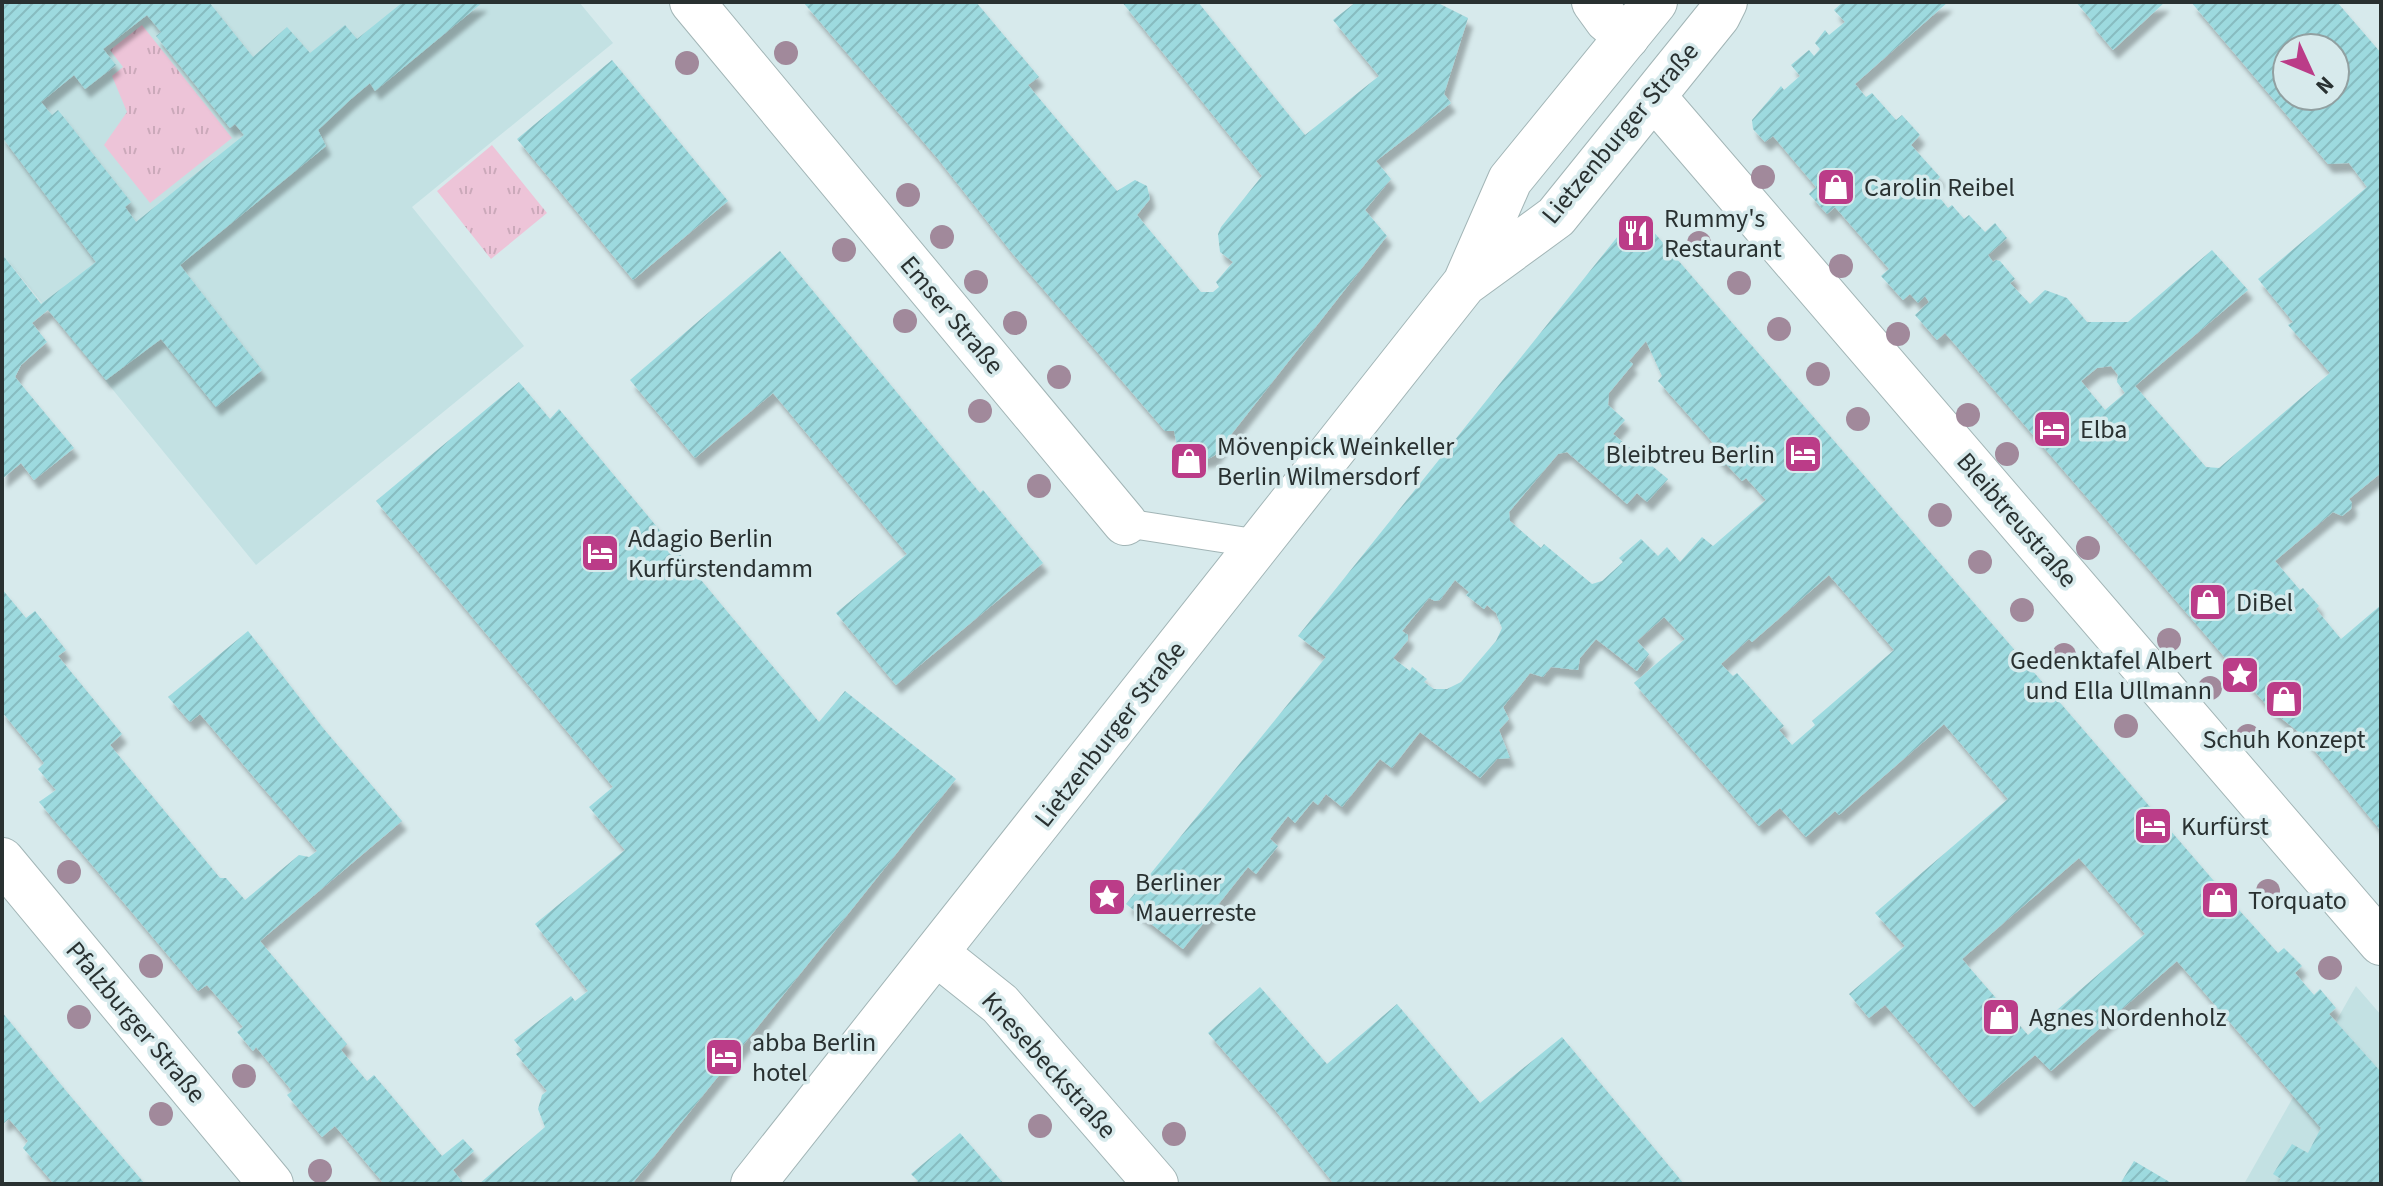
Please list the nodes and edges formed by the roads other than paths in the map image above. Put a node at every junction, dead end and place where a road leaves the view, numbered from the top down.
1 (692, 2) edge
2 (1594, 2) edge
3 (1655, 2) edge
4 (1725, 2) edge
5 (1627, 37) junction
6 (1654, 97) junction
7 (1465, 283) junction
8 (1125, 523) joint
9 (1260, 544) junction
10 (2, 860) edge
11 (2381, 943) edge
12 (936, 953) junction
13 (271, 1184) edge
14 (753, 1184) edge
15 (1156, 1184) edge

1 - 8 street, Emser Straße
2 - 5 street
3 - 5 street, Lietzenburger Straße
4 - 6 street, Lietzenburger Straße
5 - 7 street, Lietzenburger Straße
6 - 7 street, Lietzenburger Straße
6 - 11 street, Bleibtreustraße
7 - 9 street, Lietzenburger Straße
8 - 9 lane, Emser Straße
9 - 12 street, Lietzenburger Straße
10 - 13 street, Pfalzburger Straße
12 - 14 street, Lietzenburger Straße
12 - 15 street, Knesebeckstraße

